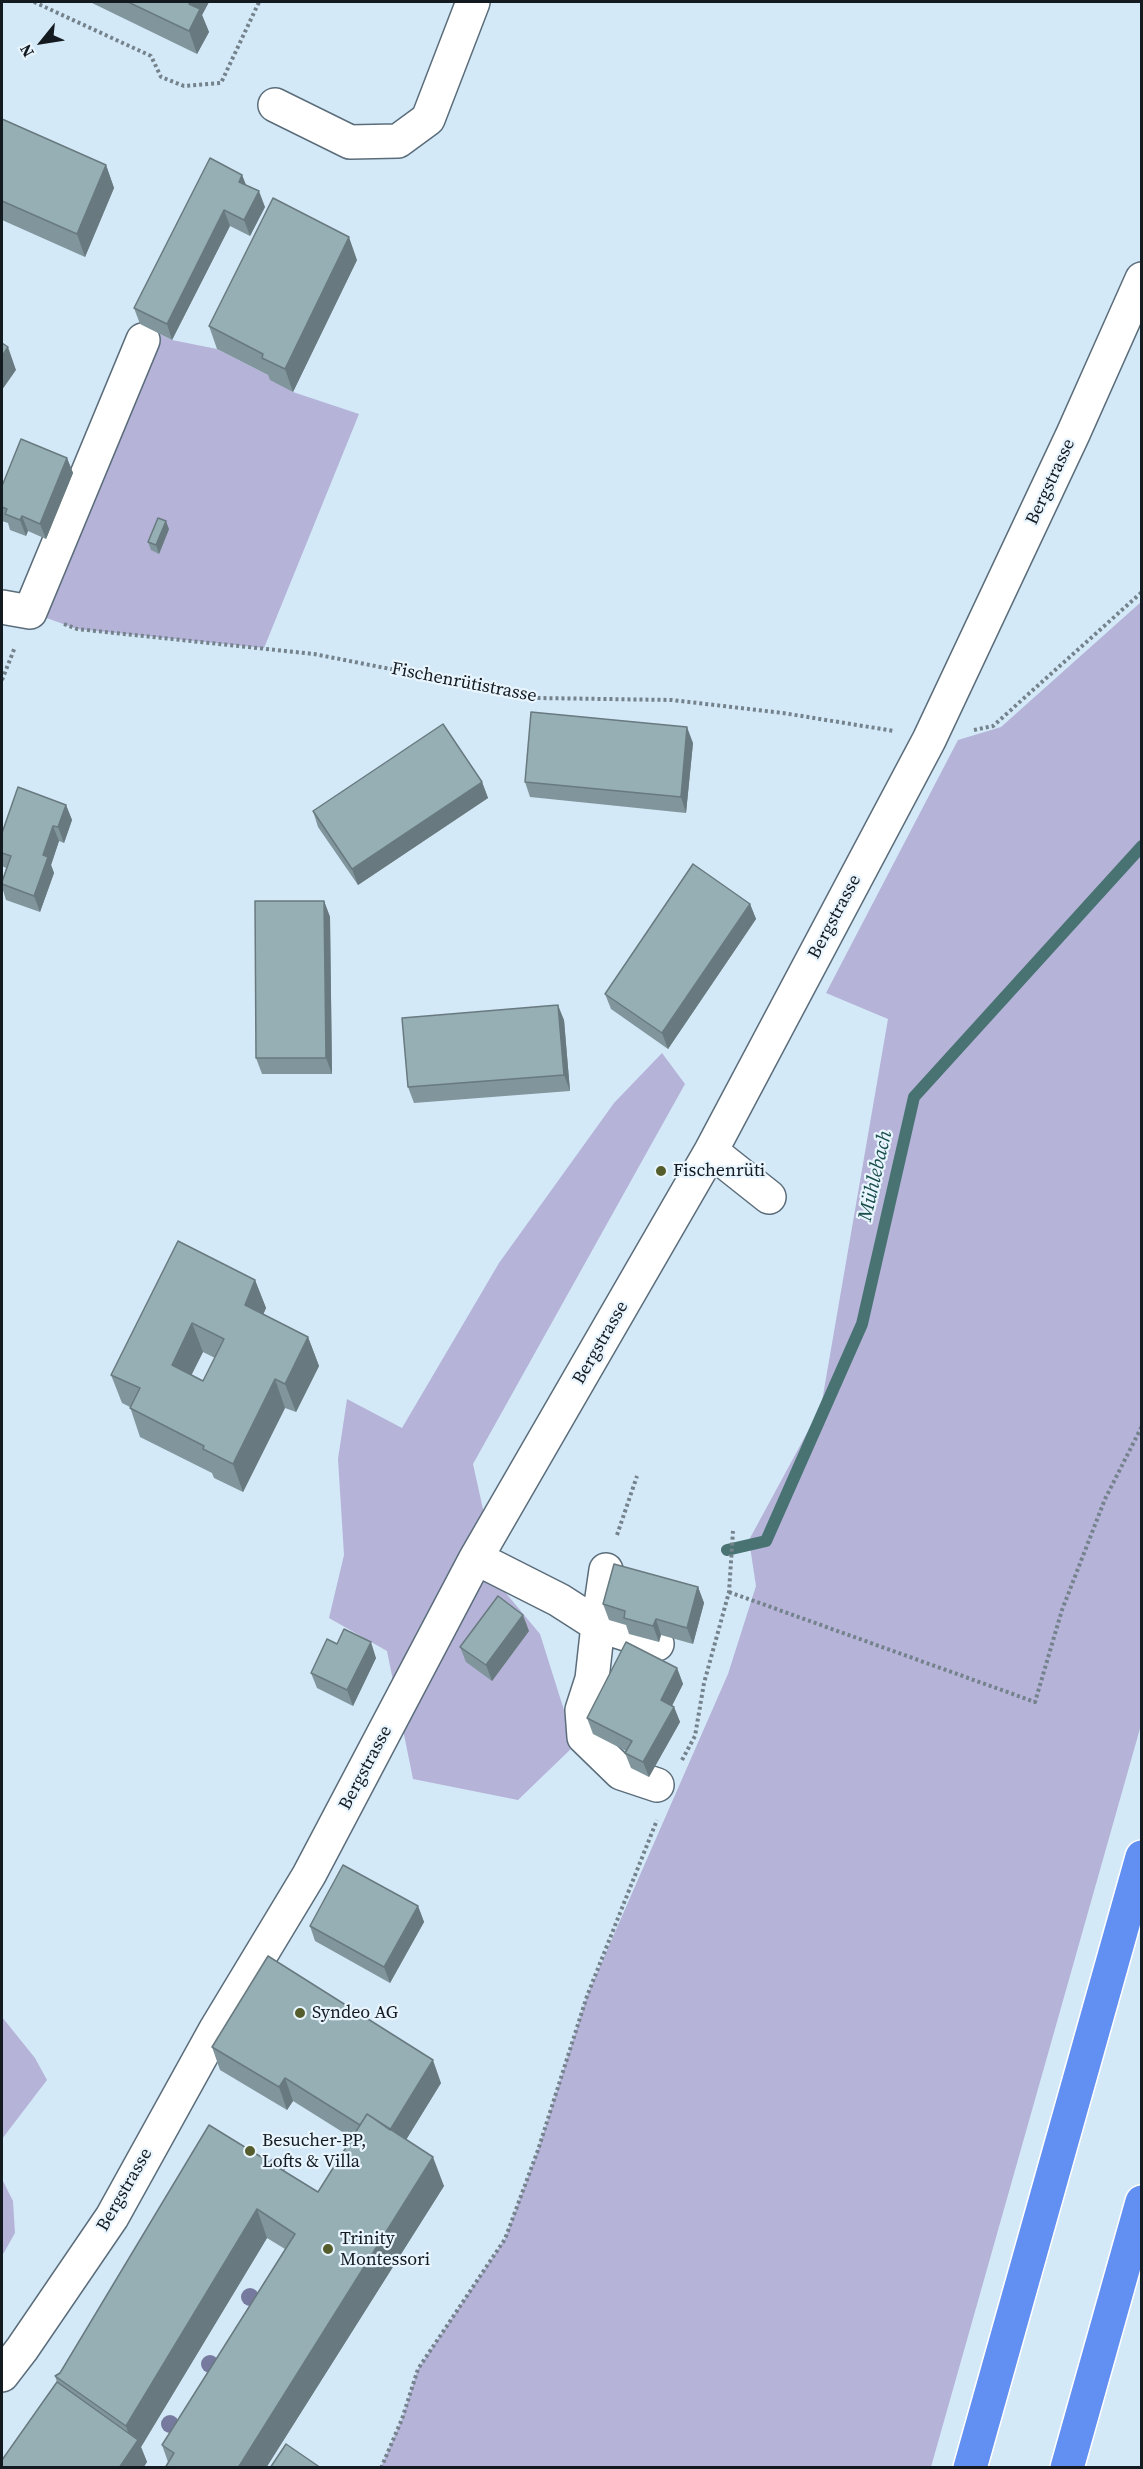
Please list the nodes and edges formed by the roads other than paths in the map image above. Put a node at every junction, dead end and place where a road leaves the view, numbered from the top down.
1 (473, 2) edge
2 (275, 105) dead end
3 (1142, 279) edge
4 (143, 340) dead end
5 (16, 610) edge
6 (711, 1151) junction
7 (769, 1197) dead end
8 (476, 1558) junction
9 (606, 1570) road end
10 (598, 1625) junction
11 (657, 1644) dead end
12 (657, 1785) road end
13 (1142, 1857) edge
14 (1142, 2202) edge
15 (2, 2375) edge
16 (970, 2468) edge
17 (1067, 2468) edge

1 - 2 street
3 - 6 street, Bergstrasse
4 - 5 street
6 - 7 street
6 - 8 street, Bergstrasse
8 - 10 street
8 - 15 street, Bergstrasse
9 - 10 street
10 - 11 street
10 - 12 street
13 - 16 highway
14 - 17 highway

